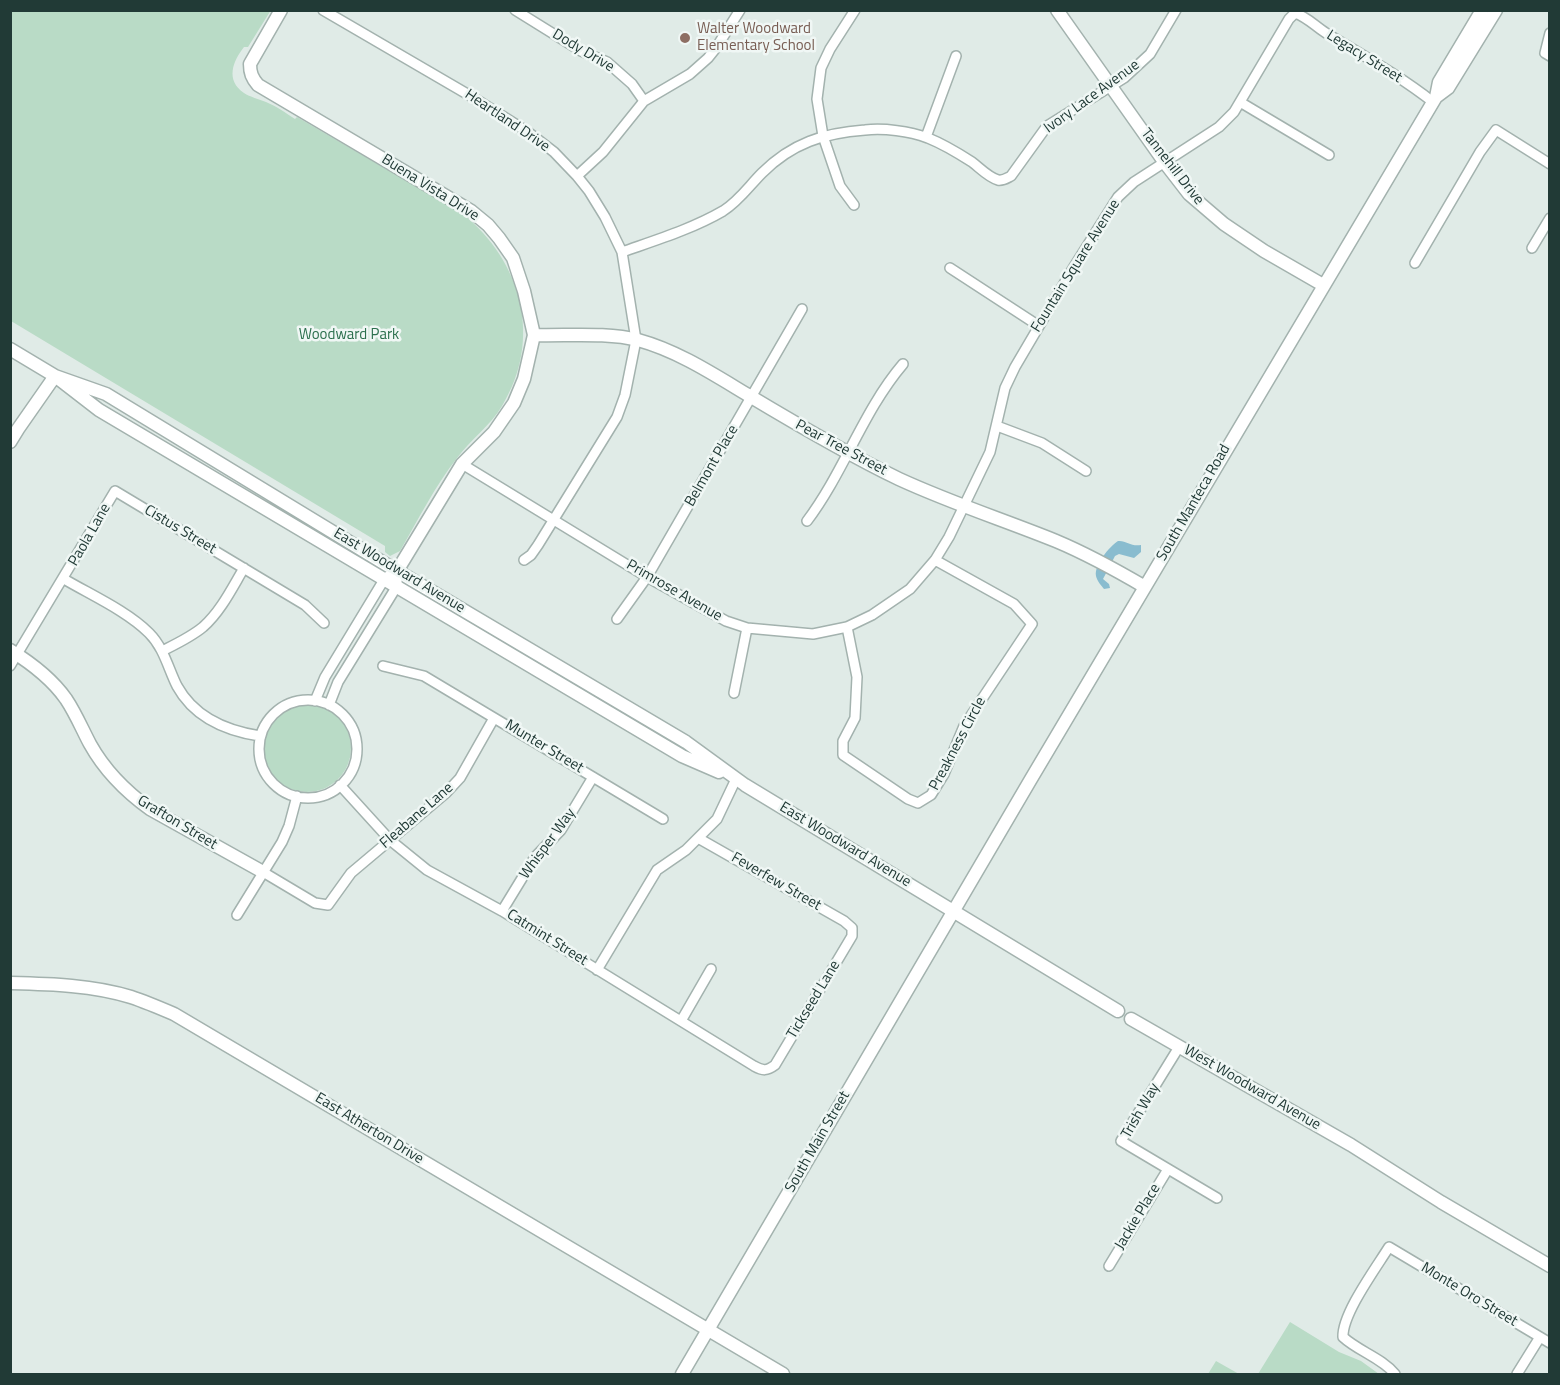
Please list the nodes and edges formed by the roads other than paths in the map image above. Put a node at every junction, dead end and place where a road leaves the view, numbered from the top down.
1 (281, 10) edge
2 (322, 10) edge
3 (515, 10) edge
4 (740, 10) edge
5 (855, 10) edge
6 (1057, 10) edge
7 (1176, 10) edge
8 (1482, 10) edge
9 (1496, 10) edge
10 (1295, 13) joint
11 (1550, 33) edge
12 (956, 56) dead end
13 (1550, 56) edge
14 (1112, 85) junction
15 (1434, 100) junction
16 (644, 101) junction
17 (1240, 102) junction
18 (823, 136) junction
19 (926, 137) junction
20 (1329, 155) dead end
21 (1165, 163) junction
22 (1550, 164) edge
23 (577, 176) junction
24 (854, 205) dead end
25 (1550, 218) edge
26 (1532, 248) dead end
27 (622, 252) junction
28 (1415, 263) dead end
29 (950, 268) dead end
30 (1323, 285) junction
31 (802, 309) dead end
32 (1038, 326) junction
33 (534, 335) junction
34 (636, 340) junction
35 (10, 349) edge
36 (903, 364) dead end
37 (55, 376) junction
38 (752, 398) junction
39 (998, 426) junction
40 (14, 427) edge
41 (10, 442) edge
42 (848, 453) junction
43 (462, 464) junction
44 (1086, 471) dead end
45 (115, 491) joint
46 (965, 508) junction
47 (553, 519) junction
48 (807, 521) dead end
49 (524, 560) dead end
50 (935, 560) junction
51 (244, 568) junction
52 (397, 571) junction
53 (647, 577) junction
54 (385, 578) junction
55 (64, 579) junction
56 (397, 586) junction
57 (1145, 587) junction
58 (617, 620) dead end
59 (324, 622) dead end
60 (847, 627) junction
61 (747, 628) junction
62 (162, 651) junction
63 (14, 652) edge
64 (10, 666) edge
65 (383, 666) dead end
66 (734, 693) dead end
67 (315, 701) junction
68 (329, 705) junction
69 (494, 718) junction
70 (260, 736) junction
71 (593, 777) junction
72 (736, 779) junction
73 (340, 785) junction
74 (297, 796) junction
75 (663, 819) dead end
76 (698, 838) junction
77 (390, 840) junction
78 (263, 872) junction
79 (328, 905) joint
80 (954, 910) junction
81 (502, 911) junction
82 (237, 915) dead end
83 (852, 928) joint
84 (711, 969) dead end
85 (597, 970) junction
86 (10, 983) edge
87 (1118, 1011) joint
88 (1131, 1019) joint
89 (681, 1021) junction
90 (1179, 1047) junction
91 (769, 1070) joint
92 (1168, 1169) junction
93 (1217, 1198) dead end
94 (1109, 1266) dead end
95 (1550, 1266) edge
96 (708, 1330) junction
97 (1540, 1337) junction
98 (1550, 1343) edge
99 (682, 1374) edge
100 (783, 1374) edge
101 (1395, 1374) edge
102 (1517, 1374) edge

1 - 33 street, Buena Vista Drive
2 - 23 street, Heartland Drive
3 - 16 street, Dody Drive
4 - 16 street
5 - 18 street
6 - 14 street, Tannehill Drive
7 - 14 street, Ivory Lace Avenue
8 - 15 street, South Manteca Road
9 - 15 street, South Manteca Road
10 - 15 street, Legacy Street
10 - 17 street, Fountain Square Avenue
11 - 13 street
12 - 19 street
14 - 19 street, Ivory Lace Avenue
14 - 21 street, Tannehill Drive
15 - 30 street, South Manteca Road
16 - 23 street
17 - 20 street
17 - 21 street, Fountain Square Avenue
18 - 19 street
18 - 24 street
18 - 27 street
21 - 30 street, Tannehill Drive
21 - 32 street, Fountain Square Avenue
22 - 28 street
23 - 27 street, Heartland Drive
25 - 26 street
27 - 34 street, Heartland Drive
29 - 32 street
30 - 57 street, South Manteca Road
31 - 38 street, Belmont Place
32 - 39 street, Fountain Square Avenue
33 - 34 street, Pear Tree Street
33 - 43 street, Buena Vista Drive
34 - 38 street, Pear Tree Street
34 - 47 street, Heartland Drive
35 - 37 street, East Woodward Avenue
36 - 42 street
37 - 40 street
37 - 52 street, East Woodward Avenue
37 - 54 street, East Woodward Avenue
38 - 42 street, Pear Tree Street
38 - 53 street, Belmont Place
39 - 44 street
39 - 46 street, Fountain Square Avenue
40 - 41 street
42 - 46 street, Pear Tree Street
42 - 48 street
43 - 47 street, Primrose Avenue
43 - 52 street, Buena Vista Drive
45 - 51 street, Cistus Street
45 - 55 street, Paola Lane
46 - 50 street, Primrose Avenue
46 - 57 street, Pear Tree Street
47 - 49 street, Heartland Drive
47 - 53 street, Primrose Avenue
50 - 60 street, Primrose Avenue
50 - 60 street, Preakness Circle
51 - 59 street, Cistus Street
51 - 62 street
52 - 54 street, Buena Vista Drive
52 - 56 street
52 - 72 street, East Woodward Avenue
53 - 58 street, Belmont Place
53 - 61 street, Primrose Avenue
54 - 56 street, East Woodward Avenue
54 - 67 street, Buena Vista Drive
55 - 62 street
55 - 63 street, Paola Lane
56 - 68 street
56 - 72 street, East Woodward Avenue
57 - 80 street, South Manteca Road
60 - 61 street, Primrose Avenue
61 - 66 street
62 - 70 street
63 - 64 street, Paola Lane
63 - 78 street, Grafton Street
65 - 69 street, Munter Street
67 - 68 street
67 - 70 street
68 - 73 street
69 - 71 street, Munter Street
69 - 77 street, Fleabane Lane
70 - 74 street
71 - 75 street, Munter Street
71 - 81 street, Whisper Way
72 - 76 street
72 - 80 street, East Woodward Avenue
73 - 74 street
73 - 77 street, Catmint Street
74 - 78 street
76 - 83 street, Feverfew Street
76 - 85 street
77 - 79 street, Fleabane Lane
77 - 81 street, Catmint Street
78 - 79 street, Grafton Street
78 - 82 street
80 - 87 street, West Woodward Avenue
80 - 96 street, South Main Street
81 - 85 street, Catmint Street
83 - 91 street, Tickseed Lane
84 - 89 street
85 - 89 street, Catmint Street
86 - 96 street, East Atherton Drive
87 - 88 street, West Woodward Avenue
88 - 90 street, West Woodward Avenue
89 - 91 street, Catmint Street
90 - 92 street, Trish Way
90 - 95 street, West Woodward Avenue
92 - 93 street, Trish Way
92 - 94 street, Jackie Place
96 - 99 street, South Main Street
96 - 100 street, East Atherton Drive
97 - 98 street, Monte Oro Street
97 - 101 street, Monte Oro Street
97 - 102 street

